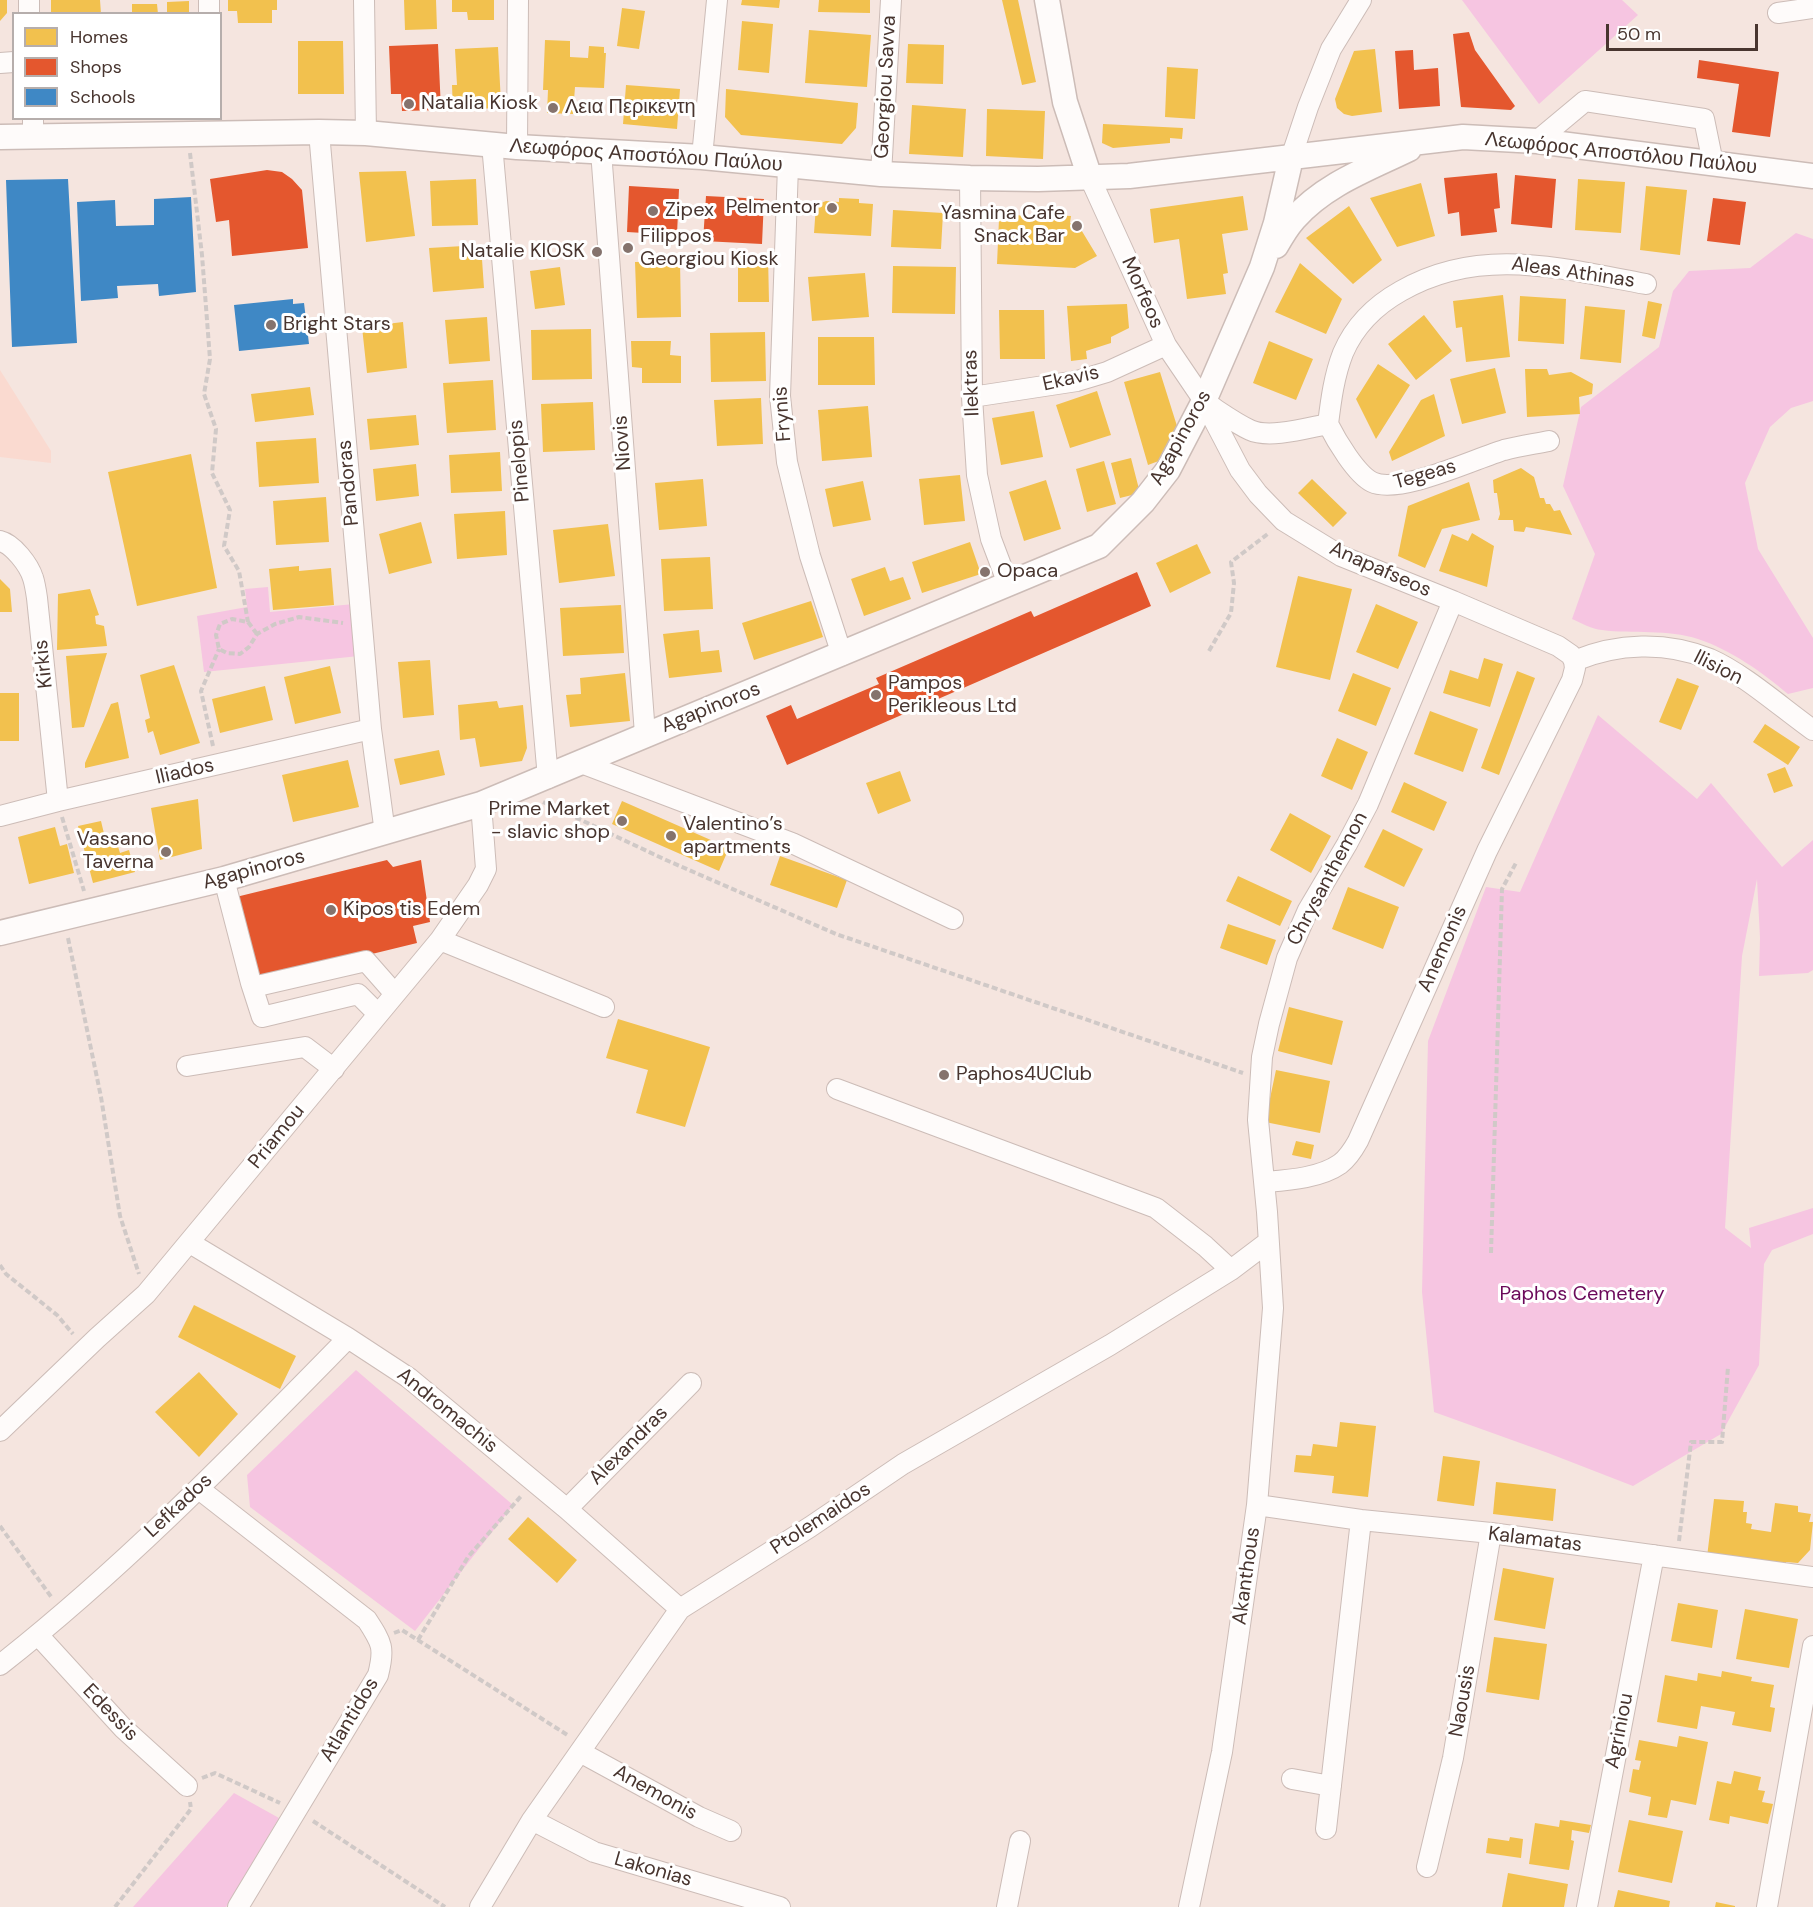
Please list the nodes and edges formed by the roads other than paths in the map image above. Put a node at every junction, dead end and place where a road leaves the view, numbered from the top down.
1 (364, 0) edge
2 (518, 0) edge
3 (717, 0) edge
4 (891, 0) edge
5 (1047, 0) edge
6 (1361, 0) edge
7 (1812, 8) edge
8 (1778, 13) dead end
9 (1065, 102) junction
10 (33, 127) edge
11 (203, 129) edge
12 (319, 132) junction
13 (366, 133) junction
14 (0, 137) edge
15 (1428, 140) junction
16 (1537, 141) junction
17 (492, 144) junction
18 (518, 147) junction
19 (601, 151) junction
20 (702, 157) junction
21 (1291, 158) junction
22 (1713, 163) junction
23 (788, 166) junction
24 (881, 174) junction
25 (1813, 176) edge
26 (970, 178) junction
27 (1066, 178) junction
28 (1090, 178) junction
29 (1262, 267) junction
30 (1646, 284) dead end
31 (1166, 345) junction
32 (972, 397) junction
33 (1204, 401) junction
34 (1328, 424) junction
35 (1549, 441) dead end
36 (0, 541) edge
37 (1008, 584) junction
38 (1453, 601) junction
39 (842, 655) junction
40 (1574, 661) junction
41 (371, 729) junction
42 (1813, 730) edge
43 (645, 734) junction
44 (581, 764) junction
45 (548, 778) junction
46 (57, 801) junction
47 (481, 804) junction
48 (0, 816) edge
49 (385, 833) junction
50 (224, 879) junction
51 (953, 919) dead end
52 (0, 933) edge
53 (440, 940) junction
54 (253, 987) junction
55 (395, 994) junction
56 (604, 1007) dead end
57 (378, 1014) junction
58 (187, 1066) dead end
59 (333, 1069) junction
60 (837, 1089) dead end
61 (1265, 1182) junction
62 (1268, 1242) junction
63 (190, 1243) junction
64 (1231, 1270) junction
65 (348, 1338) junction
66 (691, 1383) dead end
67 (0, 1431) edge
68 (199, 1489) junction
69 (1257, 1505) junction
70 (567, 1509) junction
71 (1361, 1520) junction
72 (1491, 1533) junction
73 (1654, 1555) junction
74 (1813, 1577) edge
75 (680, 1609) junction
76 (38, 1635) junction
77 (1813, 1646) edge
78 (0, 1665) edge
79 (582, 1749) junction
80 (1292, 1779) dead end
81 (187, 1786) road end
82 (1331, 1786) junction
83 (532, 1821) junction
84 (1326, 1829) dead end
85 (731, 1831) dead end
86 (1020, 1841) dead end
87 (1428, 1867) dead end
88 (238, 1907) edge
89 (480, 1907) edge
90 (780, 1907) edge
91 (1007, 1907) edge
92 (1190, 1907) edge
93 (1587, 1907) edge
94 (1767, 1907) edge

1 - 13 street
2 - 18 street
3 - 20 street
4 - 24 street, Georgiou Savva
5 - 9 main road
6 - 21 street
7 - 8 street
9 - 27 main road
9 - 28 main road
10 - 11 main road, Λεωφόρος Αποστόλου Παύλου
10 - 14 main road, Λεωφόρος Αποστόλου Παύλου
11 - 12 main road, Λεωφόρος Αποστόλου Παύλου
12 - 13 main road, Λεωφόρος Αποστόλου Παύλου
12 - 41 street, Pandoras
13 - 17 main road, Λεωφόρος Αποστόλου Παύλου
15 - 16 main road, Λεωφόρος Αποστόλου Παύλου
15 - 21 main road, Λεωφόρος Αποστόλου Παύλου
15 - 29 main road
16 - 22 main road, Λεωφόρος Αποστόλου Παύλου
16 - 22 street
17 - 18 main road, Λεωφόρος Αποστόλου Παύλου
17 - 45 street, Pinelopis
18 - 19 main road, Λεωφόρος Αποστόλου Παύλου
19 - 20 main road, Λεωφόρος Αποστόλου Παύλου
19 - 43 street, Niovis
20 - 23 main road, Λεωφόρος Αποστόλου Παύλου
21 - 28 main road, Λεωφόρος Αποστόλου Παύλου
21 - 29 main road
22 - 25 main road, Λεωφόρος Αποστόλου Παύλου
23 - 24 main road, Λεωφόρος Αποστόλου Παύλου
23 - 39 street, Frynis
24 - 26 main road, Λεωφόρος Αποστόλου Παύλου
26 - 27 main road, Λεωφόρος Αποστόλου Παύλου
26 - 32 street, Ilektras
27 - 28 main road, Λεωφόρος Αποστόλου Παύλου
28 - 31 street, Morfeos
29 - 33 main road, Agapinoros
30 - 34 street, Aleas Athinas
31 - 32 street, Ekavis
31 - 33 street, Morfeos
32 - 37 street, Ilektras
33 - 34 street
33 - 37 main road, Agapinoros
33 - 38 street, Anapafseos
34 - 35 street, Tegeas
36 - 46 street, Kirkis
37 - 39 main road, Agapinoros
38 - 40 street, Anapafseos
38 - 61 street, Chrysanthemon
39 - 43 main road, Agapinoros
40 - 42 street, Ilision
40 - 61 street, Anemonis
41 - 46 street, Iliados
41 - 49 street, Pandoras
43 - 44 main road, Agapinoros
44 - 45 main road, Agapinoros
44 - 51 street
45 - 47 main road, Agapinoros
46 - 48 street, Iliados
47 - 49 main road, Agapinoros
47 - 53 street, Priamou
49 - 50 main road, Agapinoros
50 - 52 main road, Agapinoros
50 - 54 street
53 - 55 street, Priamou
53 - 56 street
54 - 55 street
54 - 57 street
55 - 57 street, Priamou
57 - 59 street, Priamou
58 - 59 street
59 - 63 street, Priamou
60 - 64 street
61 - 62 street, Chrysanthemon
62 - 64 street, Ptolemaidos
62 - 69 street, Akanthous
63 - 65 street, Andromachis
63 - 67 street, Priamou
64 - 75 street, Ptolemaidos
65 - 68 street, Lefkados
65 - 70 street, Andromachis
66 - 70 street, Alexandras
68 - 76 street, Lefkados
68 - 88 street, Atlantidos
69 - 71 street, Kalamatas
69 - 92 street, Akanthous
70 - 75 street, Andromachis
71 - 72 street, Kalamatas
71 - 82 street
72 - 73 street, Kalamatas
72 - 87 street, Naousis
73 - 74 street, Kalamatas
73 - 93 street, Agriniou
75 - 79 street, Ptolemaidos
76 - 78 street, Lefkados
76 - 81 street, Edessis
77 - 94 street
79 - 83 street, Ptolemaidos
79 - 85 street, Anemonis
80 - 82 street
82 - 84 street
83 - 89 street, Ptolemaidos
83 - 90 street, Lakonias
86 - 91 street

